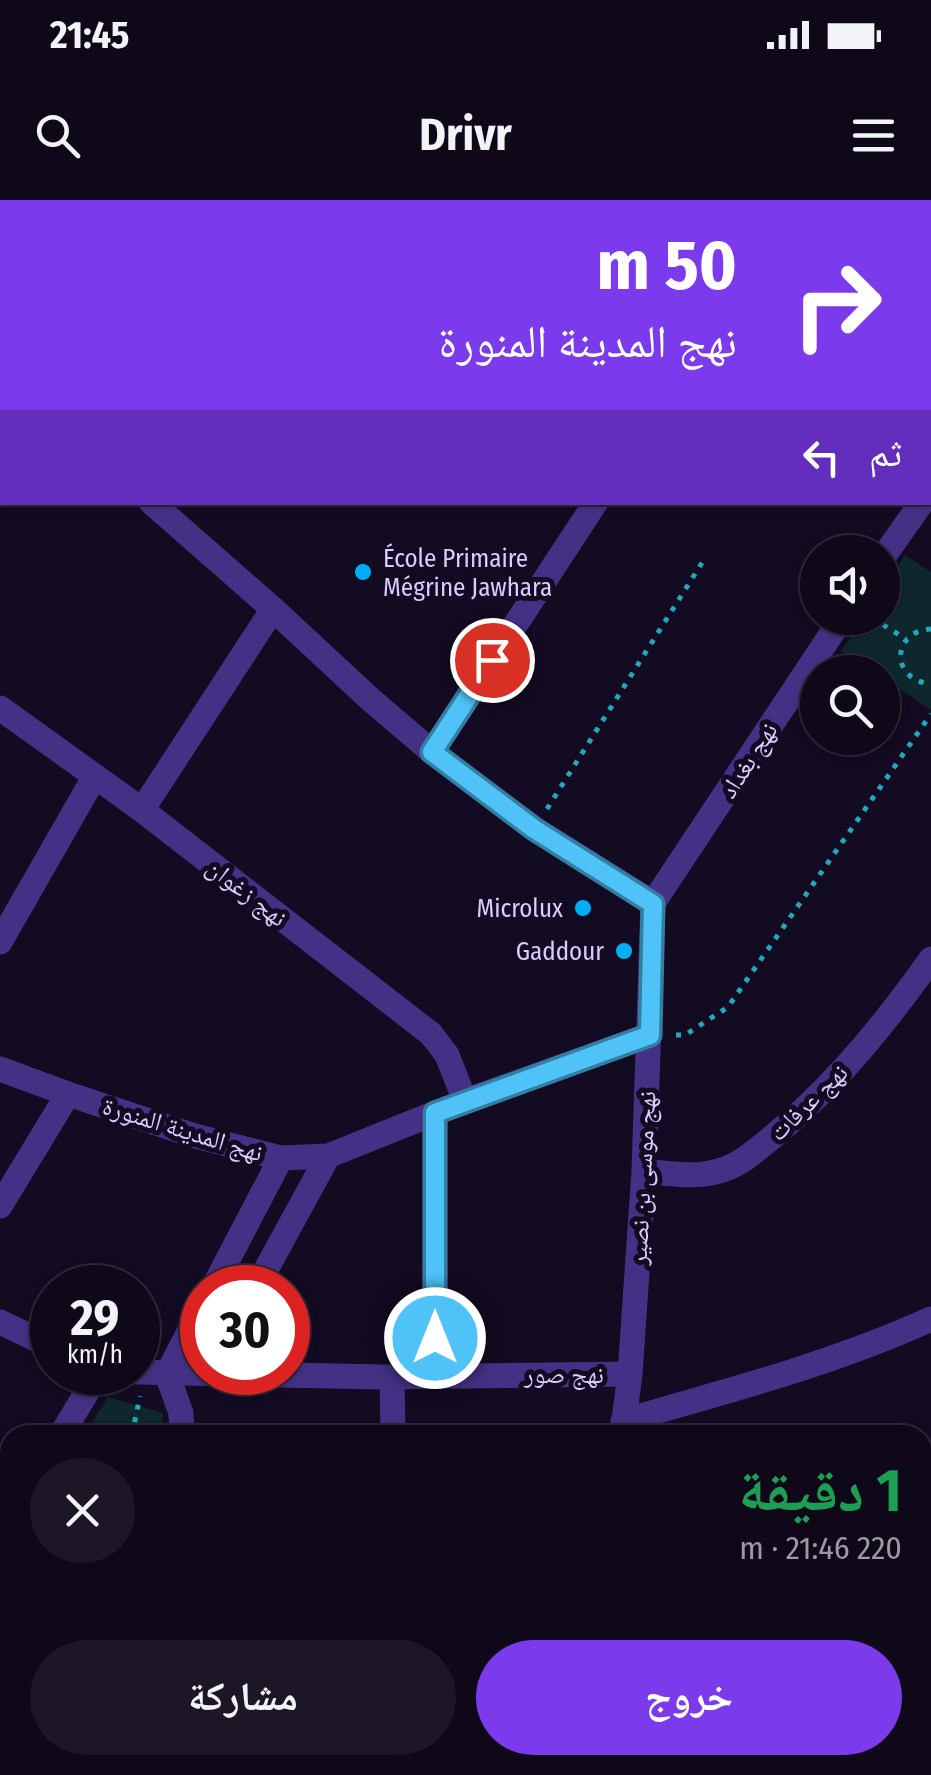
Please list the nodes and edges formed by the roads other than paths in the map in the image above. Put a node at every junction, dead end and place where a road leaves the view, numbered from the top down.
1 (154, 505) edge
2 (594, 505) edge
3 (920, 505) edge
4 (899, 535) edge
5 (273, 609) junction
6 (831, 635) edge
7 (0, 708) edge
8 (432, 752) junction
9 (95, 776) junction
10 (142, 810) junction
11 (653, 904) junction
12 (0, 942) edge
13 (931, 959) edge
14 (650, 1035) junction
15 (0, 1070) edge
16 (68, 1094) junction
17 (465, 1101) junction
18 (435, 1113) junction
19 (328, 1156) junction
20 (281, 1158) junction
21 (644, 1171) junction
22 (0, 1206) edge
23 (225, 1265) edge
24 (269, 1265) edge
25 (931, 1319) edge
26 (0, 1322) edge
27 (30, 1336) edge
28 (180, 1349) edge
29 (160, 1374) edge
30 (167, 1374) junction
31 (180, 1374) edge
32 (630, 1374) junction
33 (310, 1375) edge
34 (435, 1375) junction
35 (392, 1376) junction
36 (85, 1395) edge
37 (197, 1395) edge
38 (182, 1424) edge
39 (67, 1425) edge
40 (393, 1425) edge
41 (622, 1425) edge
42 (631, 1425) edge

1 - 5 street
2 - 8 street
3 - 4 street
5 - 8 street
5 - 10 street
6 - 11 street, نهج بغداد
7 - 9 street, نهج زغوان
8 - 11 street
9 - 10 street, نهج زغوان
9 - 12 street
10 - 17 street, نهج زغوان
11 - 14 street, نهج موسى بن نصير
13 - 21 street, نهج عرفات
14 - 17 street, نهج المدينة المنورة
14 - 21 street, نهج موسى بن نصير
15 - 16 street, نهج المدينة المنورة
16 - 20 street, نهج المدينة المنورة
16 - 22 street
17 - 18 street, نهج المدينة المنورة
18 - 19 street, نهج المدينة المنورة
18 - 34 street
19 - 20 street, نهج المدينة المنورة
19 - 24 street
20 - 23 street
21 - 32 street, نهج موسى بن نصير
25 - 42 street
26 - 27 street
28 - 30 street
29 - 30 street, نهج صور
30 - 31 street, نهج صور
30 - 38 street
32 - 34 street, نهج صور
32 - 41 street, نهج موسى بن نصير
33 - 35 street, نهج صور
34 - 35 street, نهج صور
35 - 40 street
36 - 39 street
37 - 38 street

